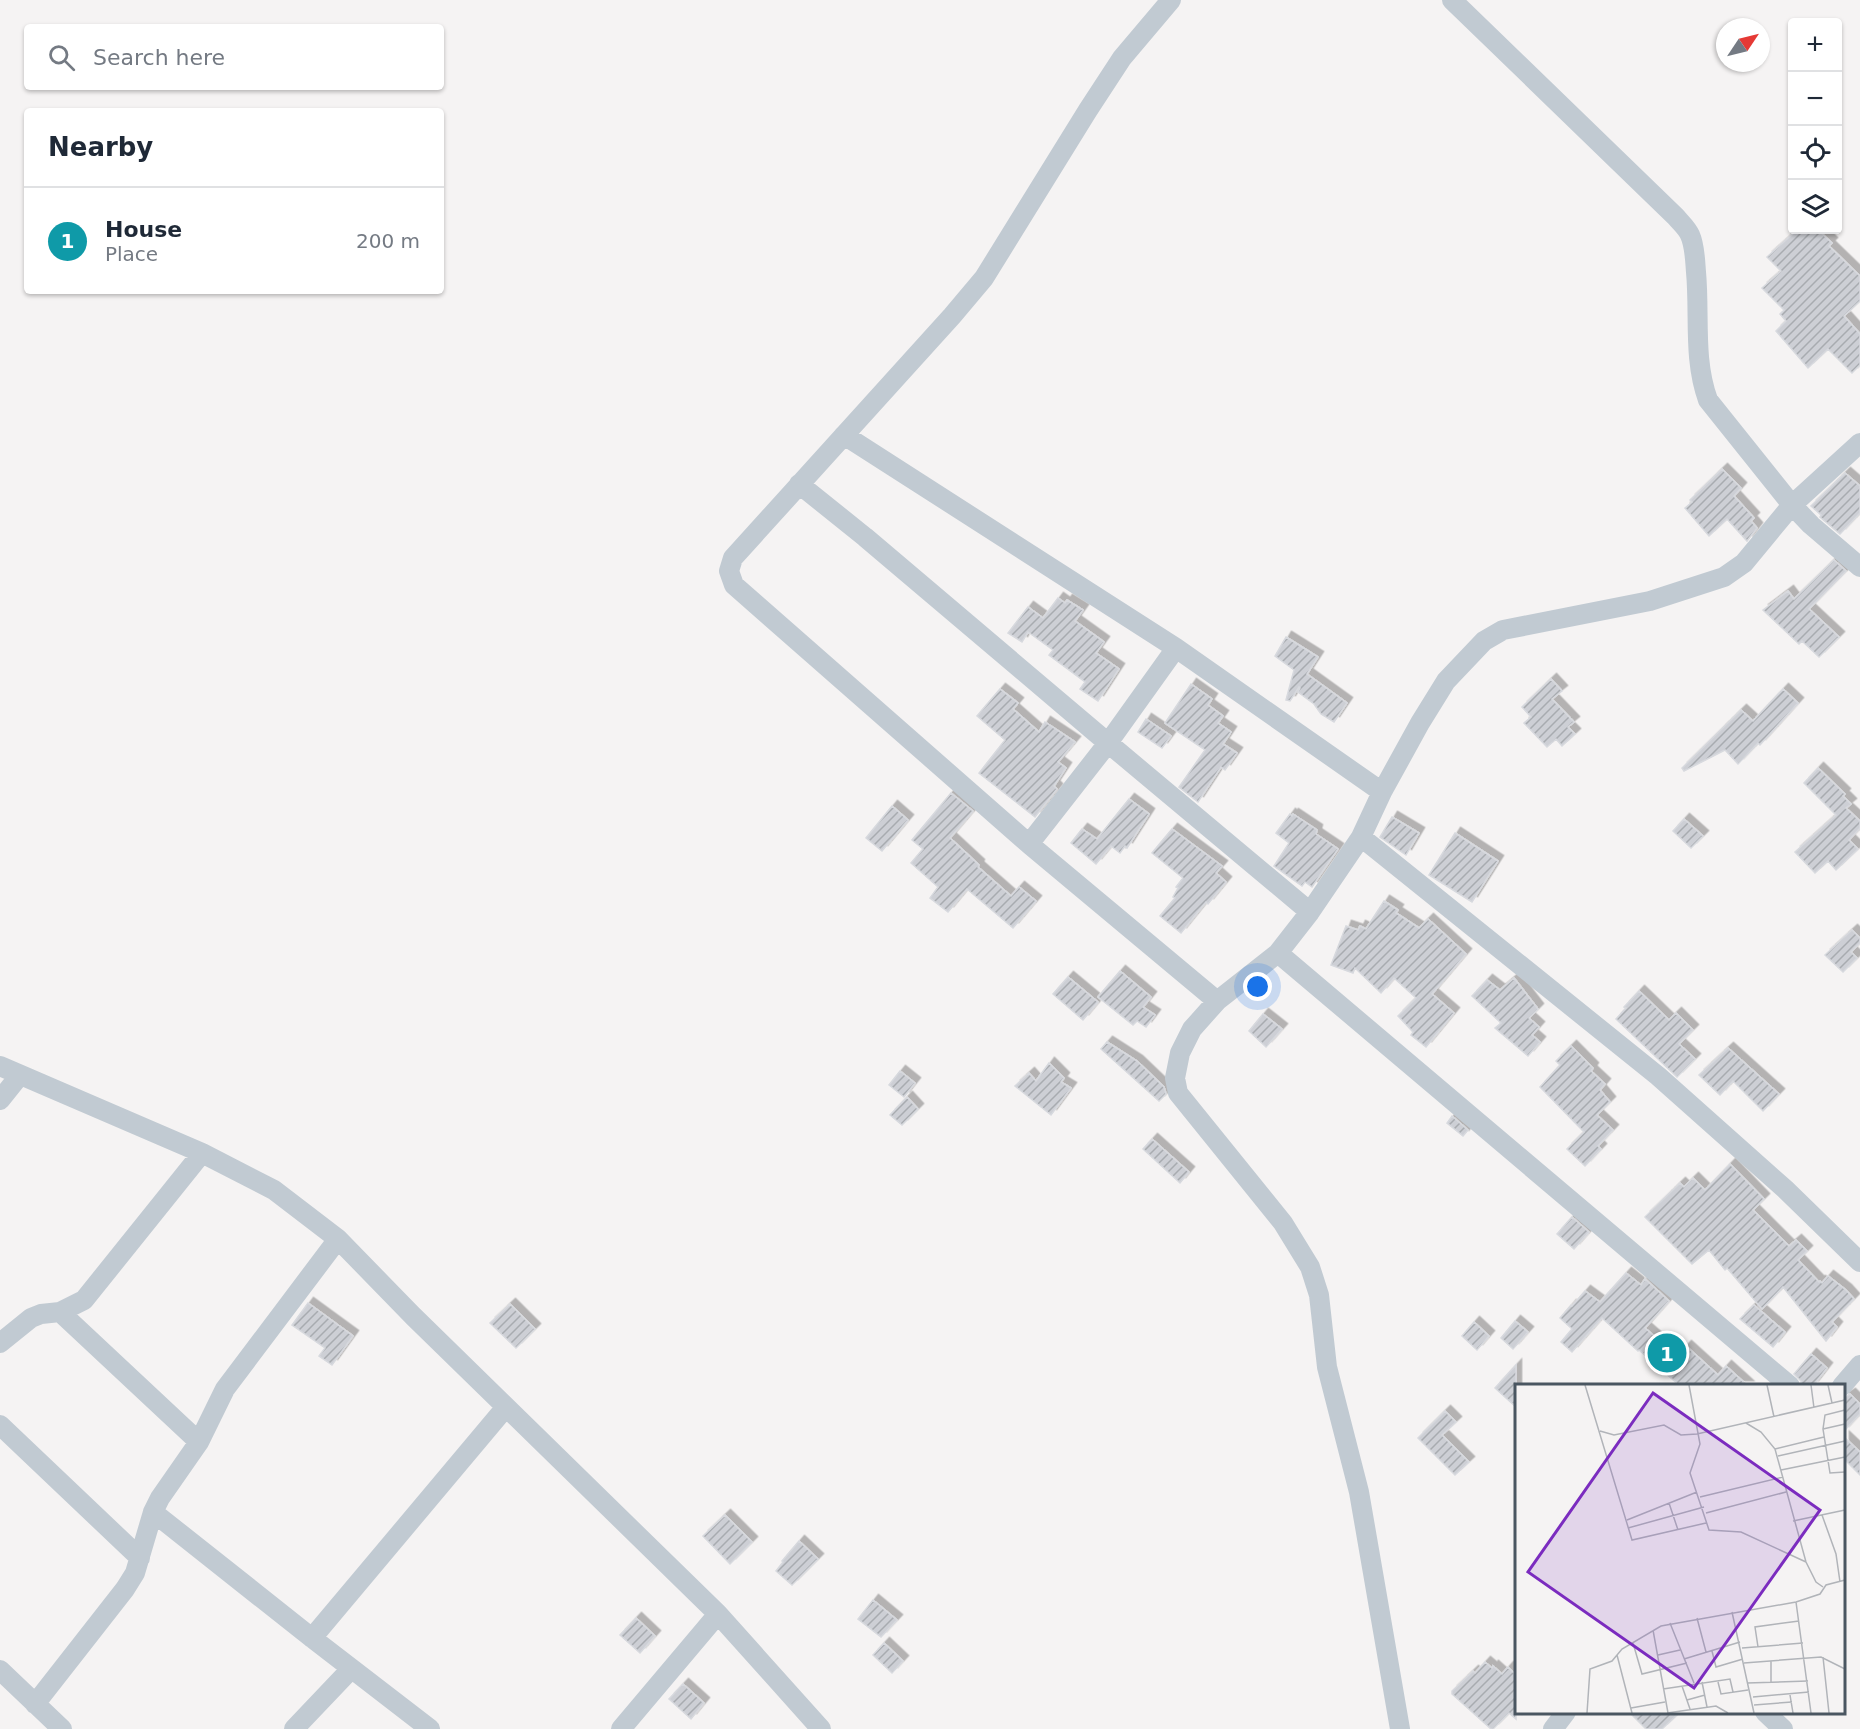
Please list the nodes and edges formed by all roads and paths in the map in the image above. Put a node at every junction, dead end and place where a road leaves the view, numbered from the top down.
1 (1171, 0) edge
2 (1452, 0) edge
3 (844, 435) junction
4 (1860, 443) edge
5 (799, 484) junction
6 (1792, 505) junction
7 (1860, 567) edge
8 (1176, 648) junction
9 (1107, 743) junction
10 (1382, 792) junction
11 (1361, 837) junction
12 (1029, 844) junction
13 (1310, 912) junction
14 (1278, 954) junction
15 (1216, 1002) junction
16 (0, 1066) edge
17 (20, 1075) junction
18 (0, 1100) edge
19 (202, 1153) junction
20 (338, 1239) junction
21 (1860, 1262) edge
22 (60, 1311) junction
23 (0, 1343) edge
24 (1860, 1365) edge
25 (1788, 1384) edge
26 (1844, 1384) edge
27 (506, 1407) junction
28 (0, 1425) edge
29 (199, 1442) junction
30 (153, 1512) junction
31 (140, 1558) junction
32 (718, 1614) junction
33 (312, 1638) junction
34 (351, 1669) junction
35 (0, 1670) edge
36 (35, 1704) junction
37 (1565, 1714) edge
38 (1767, 1714) edge
39 (62, 1729) edge
40 (294, 1729) edge
41 (430, 1729) edge
42 (621, 1729) edge
43 (821, 1729) edge
44 (1400, 1729) edge
45 (1553, 1729) edge
46 (1783, 1729) edge

1 - 3 street
2 - 6 street
3 - 5 street
3 - 8 street
4 - 6 street
5 - 9 street
5 - 12 street
6 - 7 street
6 - 10 street
8 - 9 street
8 - 10 street
9 - 12 street
9 - 13 street
10 - 11 street
11 - 13 street
11 - 21 street
12 - 15 street
13 - 14 street
14 - 15 street
14 - 25 street
15 - 44 street
16 - 17 street
17 - 18 street
17 - 19 street
19 - 20 street
19 - 22 street
20 - 27 street
20 - 29 street
22 - 23 street
22 - 29 street
24 - 26 street
27 - 32 street
27 - 33 street
28 - 31 street
29 - 30 street
30 - 31 street
30 - 33 street
31 - 36 street
32 - 42 street
32 - 43 street
33 - 34 street
34 - 40 street
34 - 41 street
35 - 36 street
36 - 39 street
37 - 45 street
38 - 46 street

